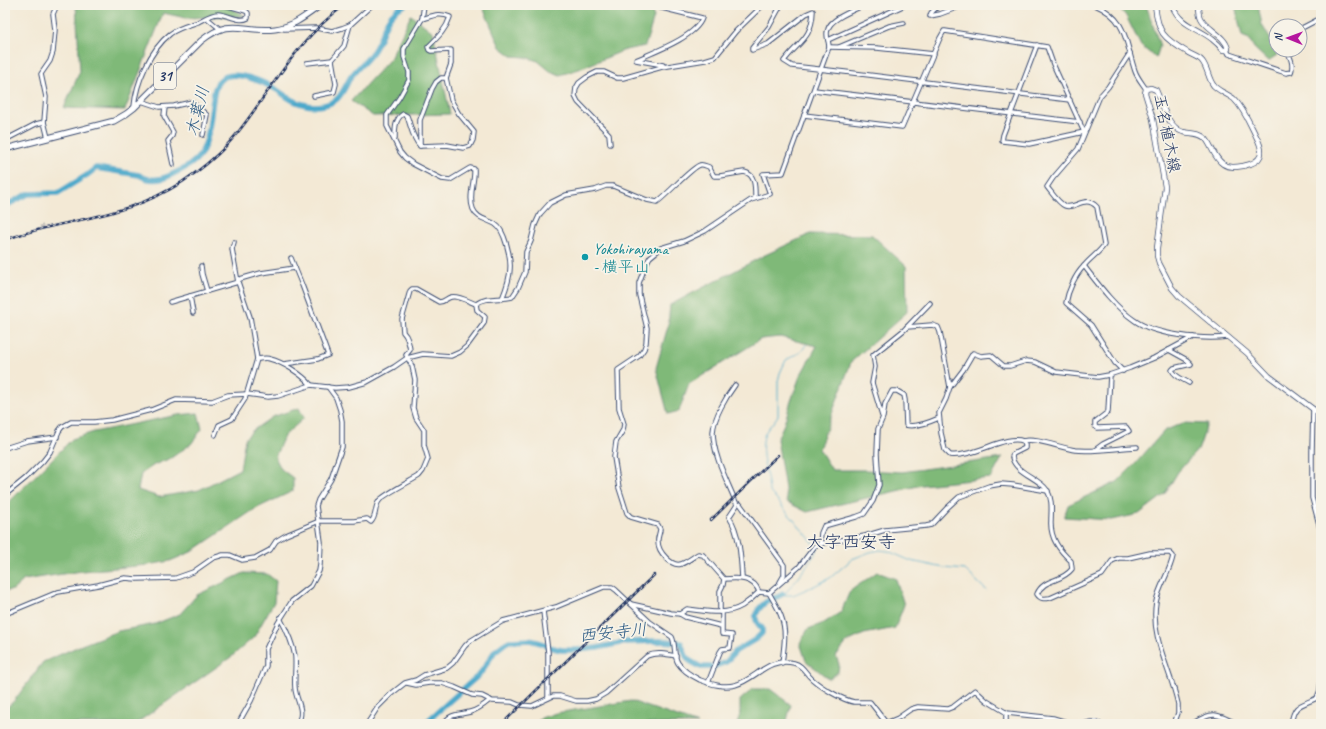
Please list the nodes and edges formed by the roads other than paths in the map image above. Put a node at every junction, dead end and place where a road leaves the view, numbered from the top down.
1 (57, 5) edge
2 (225, 5) edge
3 (321, 5) edge
4 (372, 5) edge
5 (424, 5) edge
6 (658, 5) edge
7 (763, 5) edge
8 (781, 5) edge
9 (864, 5) edge
10 (905, 5) edge
11 (939, 5) edge
12 (964, 5) edge
13 (1095, 5) edge
14 (1155, 5) edge
15 (1172, 5) edge
16 (1199, 5) edge
17 (207, 18) junction
18 (1321, 18) edge
19 (422, 19) junction
20 (904, 23) dead end
21 (350, 25) junction
22 (1308, 25) edge
23 (220, 29) junction
24 (275, 29) junction
25 (828, 40) junction
26 (1037, 45) junction
27 (829, 47) junction
28 (838, 47) junction
29 (1227, 50) junction
30 (1130, 53) junction
31 (934, 54) junction
32 (1290, 58) edge
33 (332, 60) junction
34 (306, 63) dead end
35 (668, 66) junction
36 (821, 69) junction
37 (446, 78) junction
38 (922, 81) junction
39 (1146, 89) junction
40 (814, 90) junction
41 (1019, 94) junction
42 (314, 96) dead end
43 (1070, 100) junction
44 (141, 101) junction
45 (913, 102) junction
46 (165, 107) junction
47 (134, 108) junction
48 (1011, 114) junction
49 (804, 115) junction
50 (44, 122) junction
51 (1080, 122) junction
52 (1084, 132) junction
53 (203, 135) dead end
54 (48, 138) junction
55 (395, 139) junction
56 (5, 140) edge
57 (610, 144) dead end
58 (420, 146) junction
59 (5, 149) edge
60 (173, 164) dead end
61 (755, 198) junction
62 (234, 242) dead end
63 (291, 258) dead end
64 (201, 266) dead end
65 (1084, 266) junction
66 (295, 268) junction
67 (238, 282) junction
68 (207, 290) junction
69 (190, 296) junction
70 (502, 299) junction
71 (170, 302) dead end
72 (930, 303) dead end
73 (476, 304) junction
74 (193, 313) dead end
75 (907, 327) junction
76 (1194, 337) junction
77 (1227, 337) junction
78 (1169, 350) junction
79 (407, 358) junction
80 (258, 359) junction
81 (284, 364) junction
82 (1123, 370) junction
83 (1110, 375) junction
84 (1188, 383) dead end
85 (735, 384) dead end
86 (311, 385) junction
87 (328, 387) junction
88 (950, 387) junction
89 (247, 394) junction
90 (1313, 409) junction
91 (1321, 415) edge
92 (883, 417) junction
93 (939, 418) junction
94 (215, 435) dead end
95 (57, 437) junction
96 (1023, 442) junction
97 (1137, 447) dead end
98 (5, 448) edge
99 (1095, 450) junction
100 (1048, 491) junction
101 (5, 495) edge
102 (740, 504) dead end
103 (319, 521) junction
104 (1321, 535) edge
105 (820, 544) junction
106 (724, 578) junction
107 (742, 578) junction
108 (779, 584) junction
109 (759, 592) junction
110 (770, 593) junction
111 (630, 604) junction
112 (543, 611) junction
113 (721, 612) junction
114 (5, 614) edge
115 (680, 614) junction
116 (280, 618) junction
117 (722, 626) junction
118 (676, 656) junction
119 (782, 663) junction
120 (1321, 680) edge
121 (405, 683) junction
122 (708, 683) junction
123 (548, 698) junction
124 (490, 700) junction
125 (1006, 712) junction
126 (887, 723) edge
127 (238, 724) edge
128 (297, 724) edge
129 (367, 724) edge
130 (444, 724) edge
131 (1006, 724) edge
132 (1100, 724) edge
133 (1174, 724) edge
134 (1192, 724) edge
135 (1237, 724) edge
136 (1291, 724) edge

1 - 50 street
2 - 17 street
3 - 24 main road, 31
4 - 21 street
5 - 19 street
6 - 35 street
7 - 35 street
8 - 36 street
9 - 25 street
10 - 25 street
11 - 12 street
13 - 30 street
14 - 39 main road, 玉名植木線
15 - 29 main road
16 - 29 main road
17 - 23 street
17 - 47 street
18 - 22 street
19 - 37 street
19 - 55 street
20 - 28 street
21 - 24 street
21 - 33 street
23 - 24 main road, 31
23 - 44 main road, 31
25 - 27 street
26 - 31 street
26 - 41 street
26 - 43 street
27 - 28 street
27 - 36 street
28 - 31 street
29 - 32 street
30 - 39 street
30 - 52 street
31 - 38 street
33 - 34 street
33 - 42 street
35 - 57 street
36 - 38 street
36 - 40 street
37 - 58 street
37 - 58 street
38 - 41 street
38 - 45 street
39 - 77 main road, 玉名植木線
40 - 45 street
40 - 49 street
41 - 43 street
41 - 48 street
43 - 51 street
44 - 46 street
44 - 47 main road, 31
45 - 48 street
45 - 49 street
46 - 53 street
46 - 60 street
47 - 54 main road, 31
48 - 51 street
48 - 52 street
49 - 61 street
50 - 54 street
50 - 56 street
51 - 52 street
52 - 65 street
54 - 59 main road, 31
55 - 58 street
55 - 70 street
61 - 70 street
61 - 106 street
62 - 67 street
63 - 66 street
64 - 68 street
65 - 76 street
65 - 82 street
66 - 67 street
66 - 81 street
67 - 68 street
67 - 80 street
68 - 69 street
69 - 71 street
69 - 74 street
70 - 73 street
72 - 75 street
73 - 79 street
73 - 79 street
75 - 88 street
75 - 92 street
76 - 77 street
76 - 78 street
77 - 90 main road, 玉名植木線
78 - 82 street
78 - 84 street
79 - 87 street
79 - 103 street
80 - 81 street
80 - 89 street
81 - 86 street
82 - 83 street
83 - 88 street
83 - 99 street
85 - 107 street
86 - 87 street
86 - 89 street
87 - 103 street
88 - 93 street
89 - 94 street
89 - 95 street
90 - 91 main road, 玉名植木線
90 - 104 street
92 - 93 street
92 - 105 street
93 - 96 street
95 - 98 street
95 - 101 street
96 - 99 street
96 - 100 street
97 - 99 street
100 - 105 street
100 - 133 street
102 - 108 street
103 - 114 street
103 - 116 street
105 - 108 street
106 - 107 street
106 - 113 street
107 - 109 street
108 - 110 street
109 - 110 street
109 - 113 street
110 - 119 street
111 - 112 street
111 - 115 street
111 - 118 street
112 - 121 street
112 - 123 street
113 - 115 street
113 - 117 street
115 - 117 street
116 - 127 street
116 - 128 street
117 - 122 street
118 - 122 street
118 - 123 street
119 - 122 street
119 - 126 street
120 - 136 street
121 - 124 street
121 - 129 street
123 - 124 street
124 - 130 street
125 - 126 street
125 - 131 street
125 - 132 street
134 - 135 street

